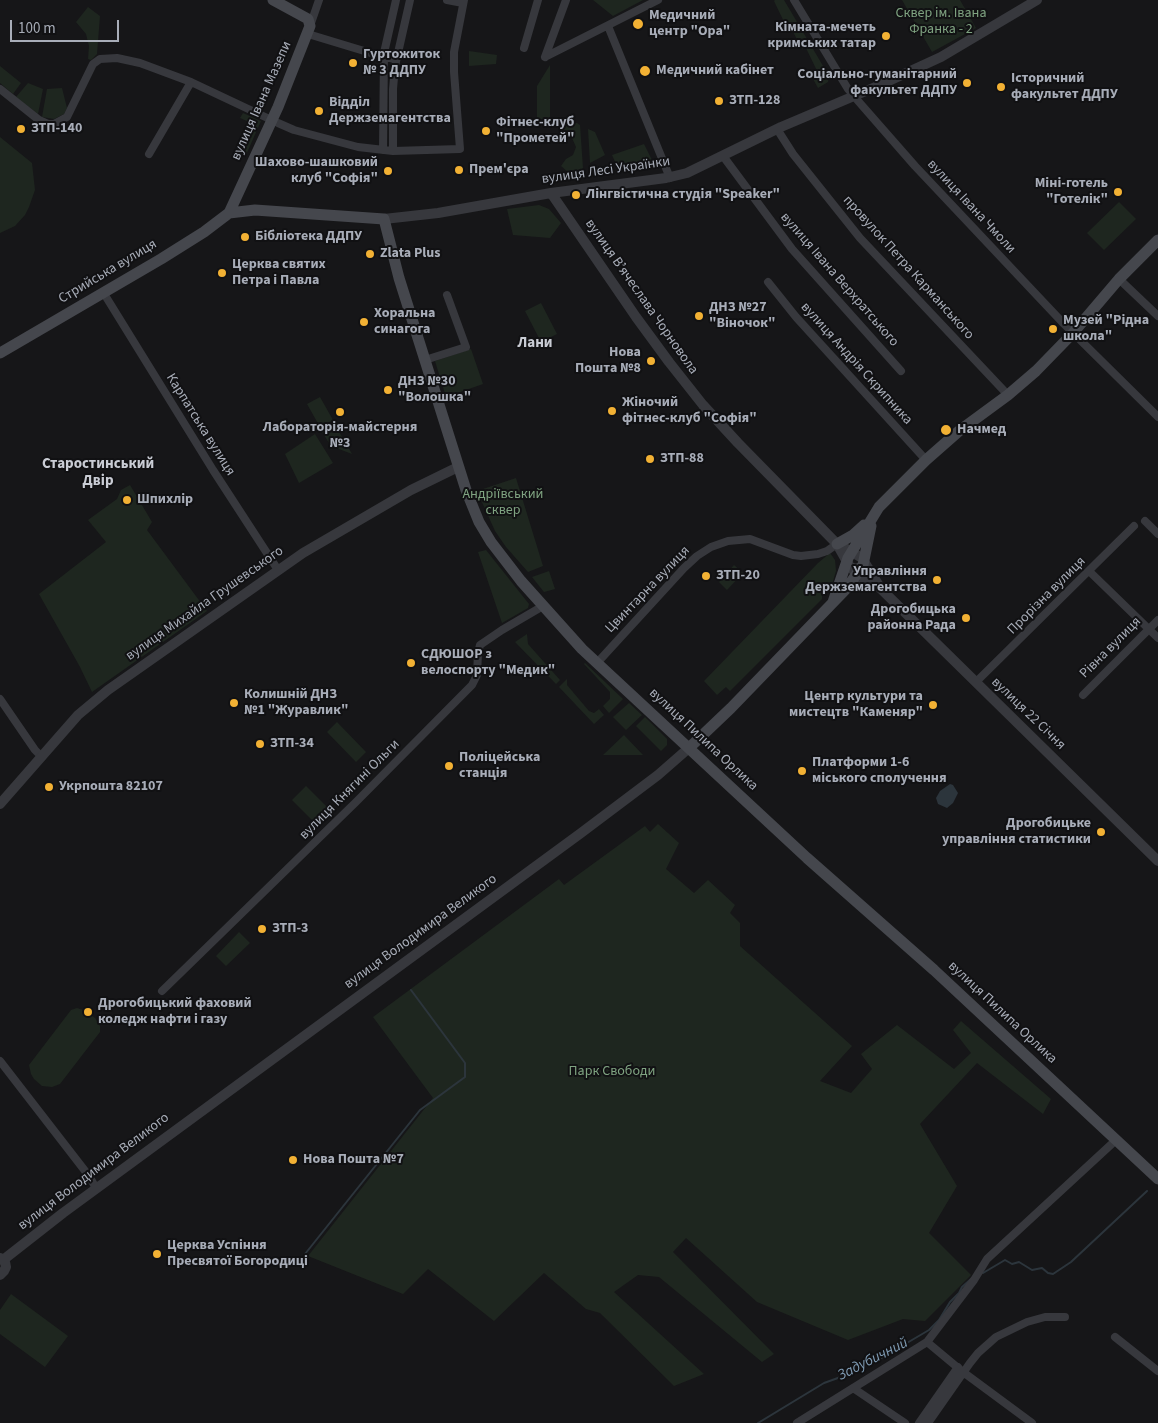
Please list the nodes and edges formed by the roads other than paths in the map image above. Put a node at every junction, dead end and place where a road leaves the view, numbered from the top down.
1 (319, 0) edge
2 (396, 0) edge
3 (410, 0) edge
4 (447, 0) edge
5 (538, 0) edge
6 (566, 0) edge
7 (658, 0) edge
8 (794, 0) edge
9 (1038, 0) edge
10 (278, 1) edge
11 (464, 1) edge
12 (608, 26) junction
13 (309, 30) junction
14 (524, 48) dead end
15 (384, 57) junction
16 (396, 59) junction
17 (192, 82) junction
18 (0, 89) edge
19 (854, 96) junction
20 (272, 120) junction
21 (777, 128) junction
22 (383, 150) junction
23 (393, 151) junction
24 (150, 154) dead end
25 (724, 156) junction
26 (670, 178) junction
27 (551, 193) junction
28 (229, 213) junction
29 (384, 219) junction
30 (1158, 240) edge
31 (1119, 279) junction
32 (768, 282) dead end
33 (103, 292) junction
34 (447, 295) dead end
35 (1158, 316) edge
36 (1073, 333) junction
37 (0, 353) edge
38 (425, 360) junction
39 (901, 371) dead end
40 (1008, 395) junction
41 (1158, 417) edge
42 (926, 460) junction
43 (458, 467) junction
44 (873, 516) junction
45 (1145, 521) dead end
46 (1134, 526) dead end
47 (1158, 534) edge
48 (837, 544) junction
49 (857, 561) junction
50 (278, 570) junction
51 (1089, 571) junction
52 (880, 587) junction
53 (847, 588) junction
54 (833, 602) junction
55 (543, 606) junction
56 (1158, 620) edge
57 (1148, 629) junction
58 (1158, 638) edge
59 (596, 663) junction
60 (976, 682) junction
61 (1083, 695) dead end
62 (0, 698) edge
63 (690, 747) junction
64 (42, 757) junction
65 (0, 804) edge
66 (1158, 861) edge
67 (162, 992) dead end
68 (0, 1061) edge
69 (1116, 1140) junction
70 (1158, 1179) edge
71 (96, 1188) junction
72 (2, 1259) edge
73 (0, 1275) edge
74 (1065, 1317) dead end
75 (1115, 1337) dead end
76 (928, 1342) junction
77 (961, 1370) junction
78 (1158, 1371) edge
79 (853, 1388) junction
80 (797, 1423) edge
81 (905, 1423) edge
82 (919, 1423) edge
83 (928, 1423) edge
84 (1032, 1423) edge

1 - 13 street, вулиця Івана Мазепи
2 - 15 street
3 - 16 street
4 - 11 street
5 - 14 street
6 - 12 street
7 - 12 street
8 - 19 street, вулиця Івана Чмоли
9 - 19 street, вулиця Лесі Українки
10 - 13 main road
11 - 23 street
12 - 26 street
13 - 15 street
13 - 20 main road, вулиця Івана Мазепи
15 - 16 street
15 - 22 street
16 - 23 street
17 - 18 street
17 - 20 street
17 - 24 street
19 - 21 street, вулиця Лесі Українки
19 - 36 street, вулиця Івана Чмоли
20 - 22 street
20 - 28 main road, вулиця Івана Мазепи
21 - 25 street, вулиця Лесі Українки
21 - 40 street, провулок Петра Карманського
22 - 23 street
25 - 26 street, вулиця Лесі Українки
25 - 39 street, вулиця Івана Верхратського
26 - 27 street, вулиця Лесі Українки
27 - 29 street, вулиця Лесі Українки
27 - 48 street, вулиця Вʼячеслава Чорновола
28 - 29 main road, вулиця Лесі Українки
28 - 33 main road, Стрийська вулиця
29 - 38 main road, вулиця Пилипа Орлика
30 - 31 main road
31 - 35 street
31 - 36 main road
32 - 42 street, вулиця Андрія Скрипника
33 - 37 main road, Стрийська вулиця
33 - 50 street, Карпатська вулиця
34 - 38 street
36 - 40 main road
36 - 41 street, вулиця Івана Чмоли
38 - 43 main road, вулиця Пилипа Орлика
40 - 42 main road
42 - 44 main road
43 - 50 street, вулиця Михайла Грушевського
43 - 55 main road, вулиця Пилипа Орлика
44 - 48 main road
44 - 49 main road
45 - 47 street
46 - 51 street, Прорізна вулиця
48 - 49 street
48 - 59 street, Цвинтарна вулиця
49 - 52 street, вулиця 22 Січня
49 - 53 main road, вулиця Володимира Великого
49 - 54 main road
50 - 64 street, вулиця Михайла Грушевського
51 - 57 street
51 - 60 street, Прорізна вулиця
52 - 53 street
52 - 60 street, вулиця 22 Січня
53 - 54 main road, вулиця Володимира Великого
54 - 63 main road, вулиця Володимира Великого
55 - 59 main road, вулиця Пилипа Орлика
55 - 67 street, вулиця Княгині Ольги
56 - 57 street, Рівна вулиця
57 - 58 street
57 - 61 street, Рівна вулиця
59 - 63 main road, вулиця Пилипа Орлика
60 - 66 street, вулиця 22 Січня
62 - 64 street
63 - 69 main road, вулиця Пилипа Орлика
63 - 71 street, вулиця Володимира Великого
64 - 65 street, вулиця Михайла Грушевського
68 - 71 street
69 - 70 main road, вулиця Пилипа Орлика
69 - 76 street
71 - 72 street, вулиця Володимира Великого
72 - 73 street
74 - 77 street
75 - 78 street
76 - 77 street
76 - 79 street
77 - 82 street
77 - 83 street
77 - 84 street
79 - 80 street
79 - 81 street

